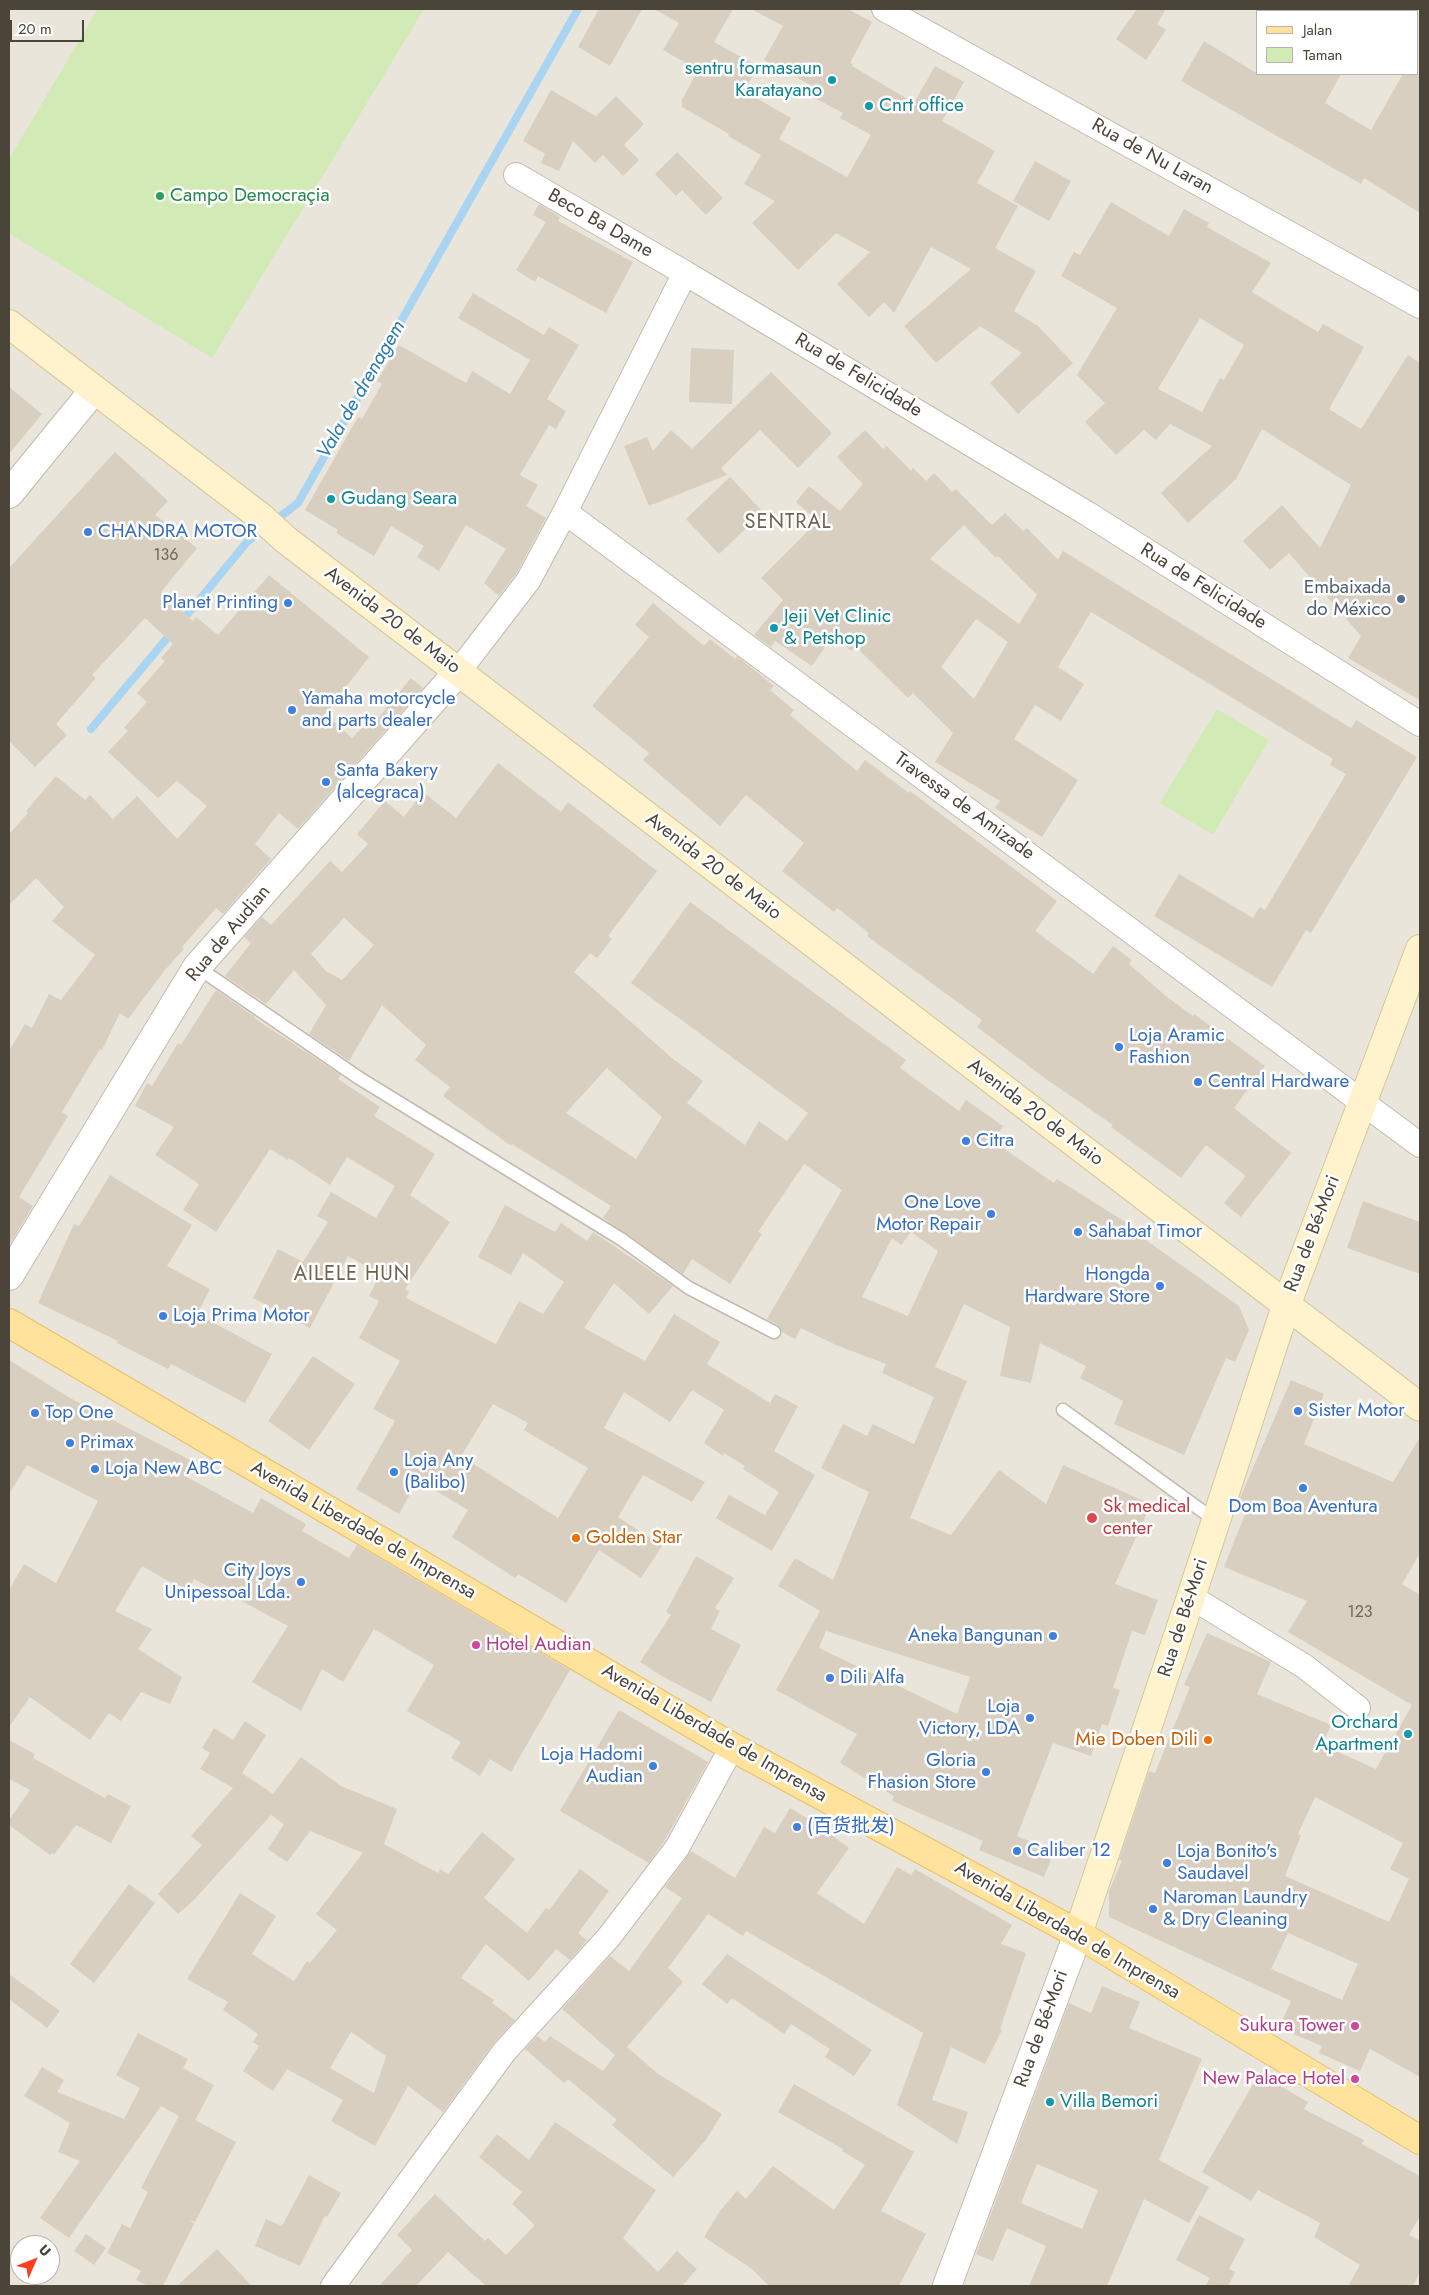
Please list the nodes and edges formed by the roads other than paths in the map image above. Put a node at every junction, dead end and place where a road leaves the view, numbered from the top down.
1 (884, 9) edge
2 (516, 175) dead end
3 (685, 273) junction
4 (1420, 306) edge
5 (9, 324) edge
6 (94, 390) junction
7 (9, 494) edge
8 (565, 512) junction
9 (458, 672) junction
10 (1420, 724) edge
11 (1420, 949) edge
12 (197, 967) junction
13 (1363, 1102) junction
14 (1420, 1144) edge
15 (9, 1276) edge
16 (1286, 1306) junction
17 (9, 1323) edge
18 (774, 1332) dead end
19 (1420, 1407) edge
20 (1063, 1410) dead end
21 (1216, 1521) junction
22 (1192, 1597) junction
23 (1358, 1708) dead end
24 (732, 1747) junction
25 (1078, 1934) junction
26 (1420, 2140) edge
27 (333, 2286) edge
28 (947, 2286) edge

1 - 4 street, Rua de Nu Laran
2 - 3 street, Beco Ba Dame
3 - 8 street
3 - 10 street, Rua de Felicidade
5 - 6 main road, Avenida 20 de Maio
6 - 7 street
6 - 9 main road, Avenida 20 de Maio
8 - 9 street
8 - 13 street, Travessa de Amizade
9 - 12 street, Rua de Audian
9 - 16 main road, Avenida 20 de Maio
11 - 13 main road, Rua de Bé-Mori
12 - 15 street, Rua de Audian
12 - 18 lane
13 - 14 street, Travessa de Amizade
13 - 16 main road, Rua de Bé-Mori
16 - 19 main road, Avenida 20 de Maio
16 - 21 main road, Rua de Bé-Mori
17 - 24 main road, Avenida Liberdade de Imprensa
20 - 21 lane
21 - 22 main road, Rua de Bé-Mori
22 - 23 street
22 - 25 main road, Rua de Bé-Mori
24 - 25 main road, Avenida Liberdade de Imprensa
24 - 27 street
25 - 26 main road, Avenida Liberdade de Imprensa
25 - 28 street, Rua de Bé-Mori

